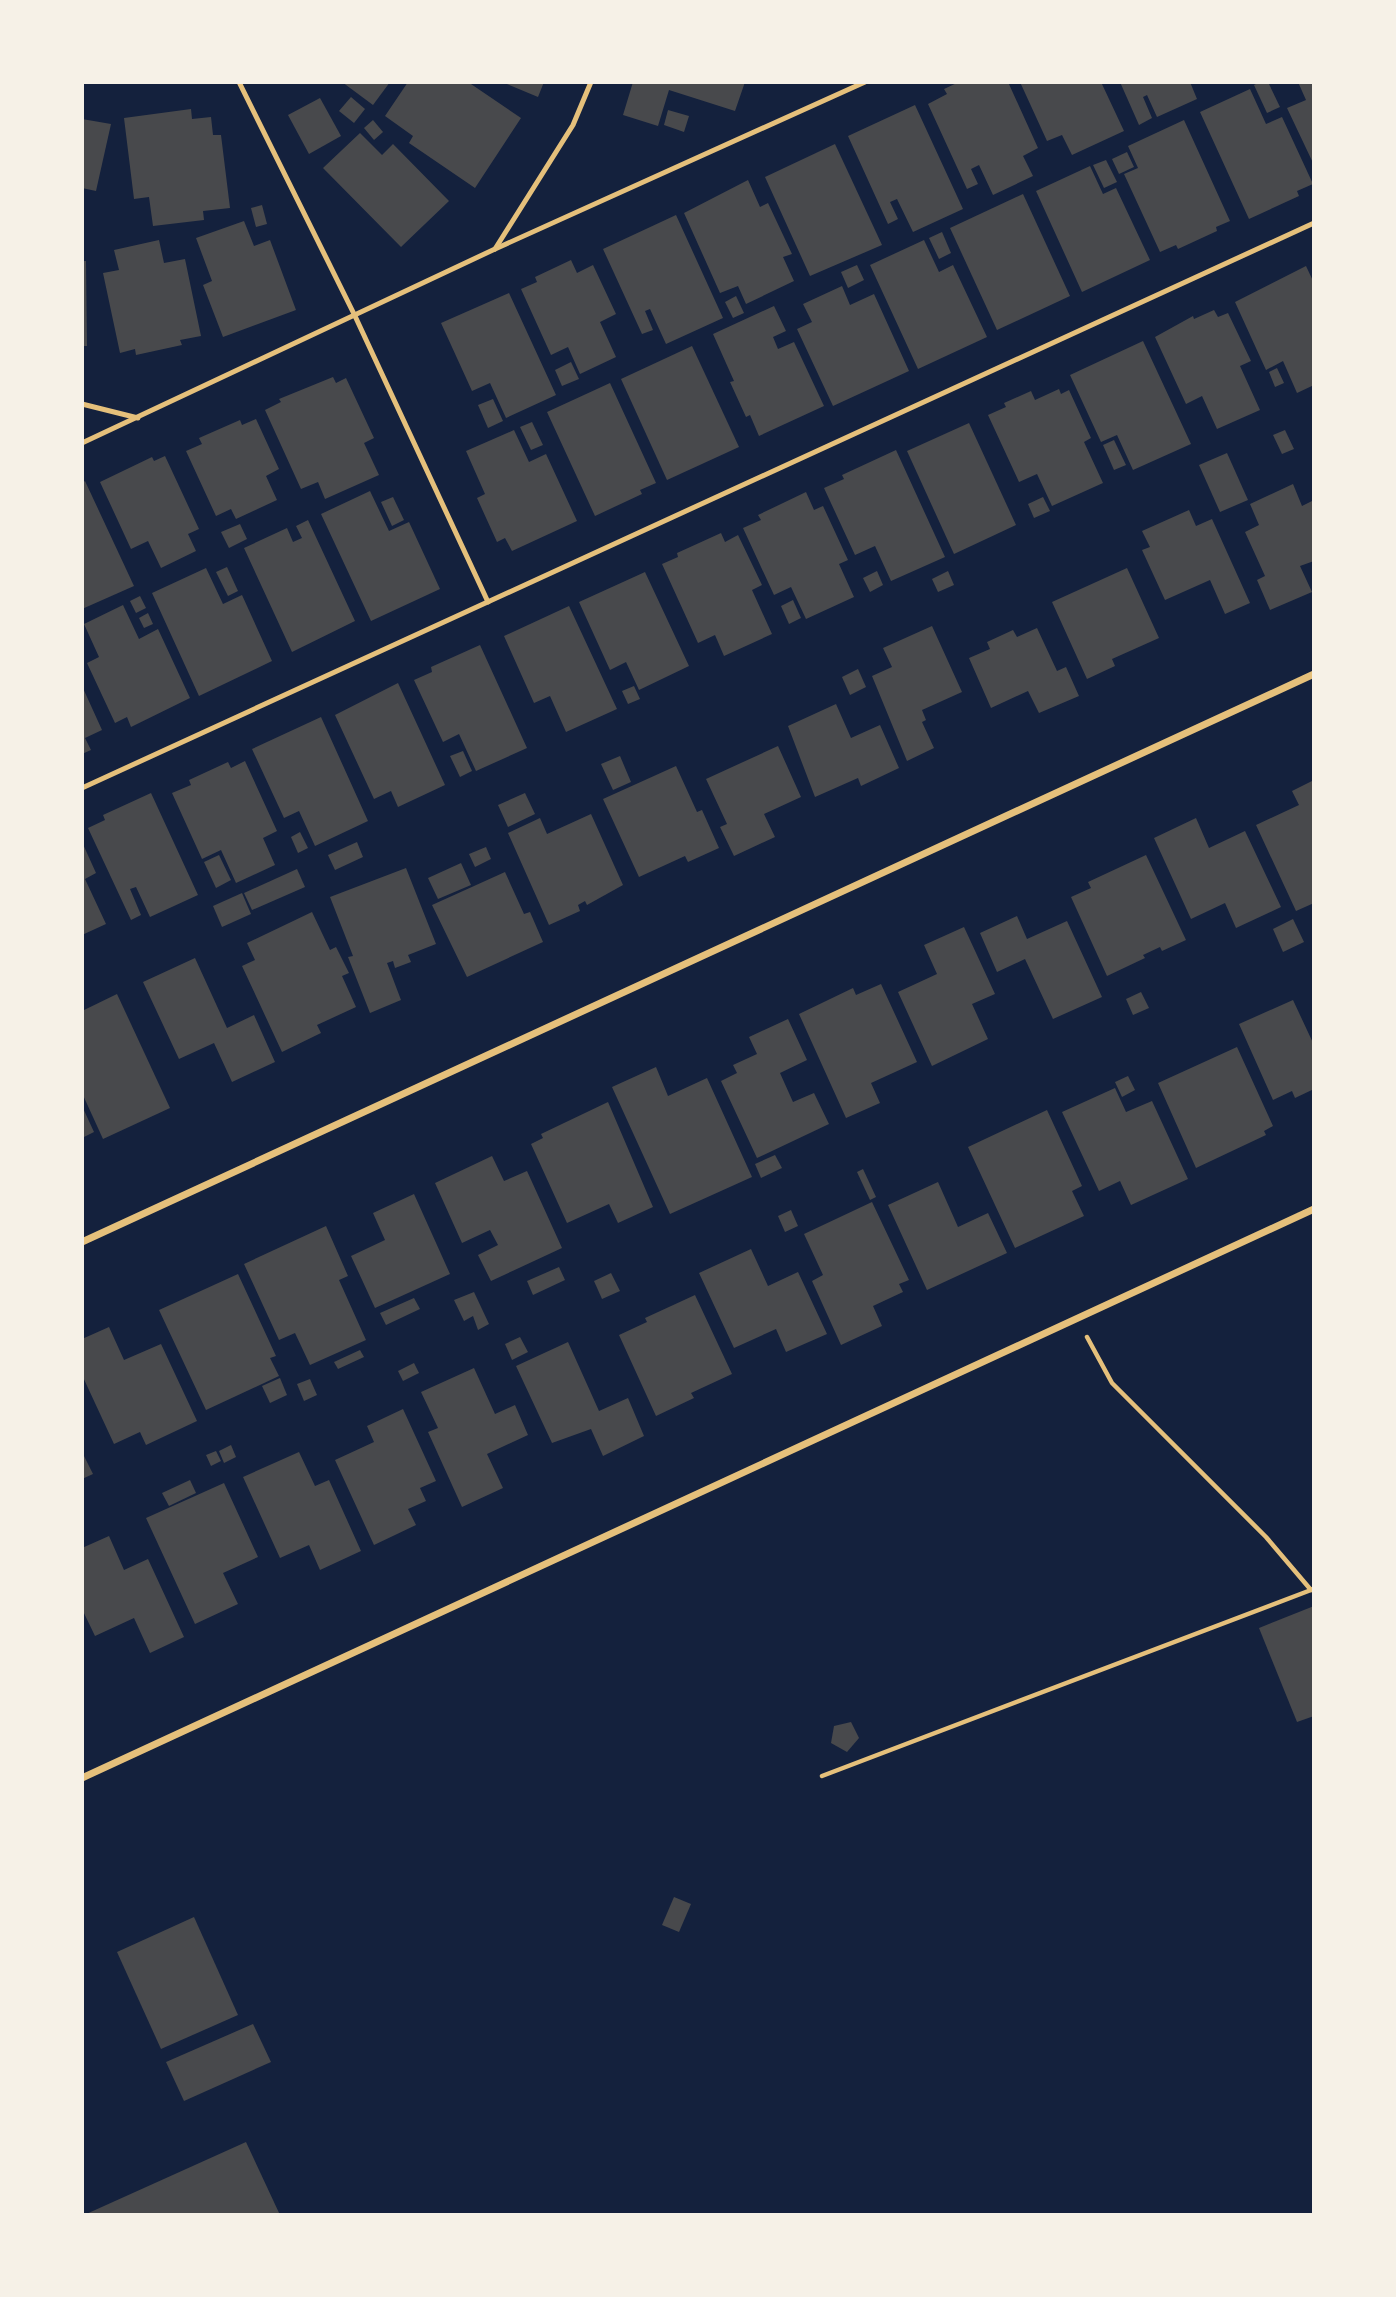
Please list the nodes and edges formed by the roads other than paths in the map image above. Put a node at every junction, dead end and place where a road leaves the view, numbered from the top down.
1 (239, 82) edge
2 (592, 82) edge
3 (865, 82) edge
4 (1314, 223) edge
5 (495, 249) junction
6 (355, 316) junction
7 (82, 404) edge
8 (138, 418) junction
9 (82, 443) edge
10 (488, 602) junction
11 (1314, 674) edge
12 (82, 788) edge
13 (1314, 1209) edge
14 (82, 1242) edge
15 (82, 1777) edge

1 - 6 lane
2 - 5 lane
3 - 5 lane
4 - 10 lane
5 - 6 lane
6 - 8 lane
6 - 10 lane
7 - 8 lane
8 - 9 lane
10 - 12 lane
11 - 14 street
13 - 15 street

